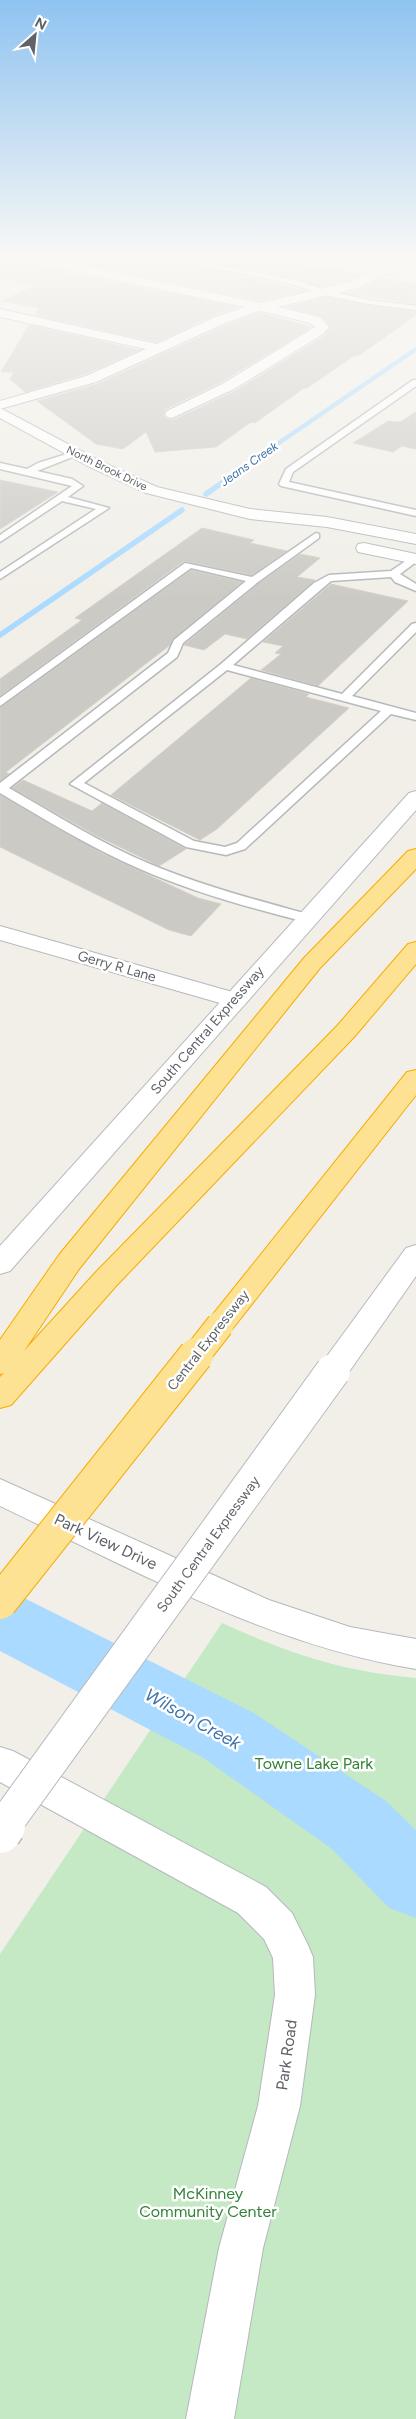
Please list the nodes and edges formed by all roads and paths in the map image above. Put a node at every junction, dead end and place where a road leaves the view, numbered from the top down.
1 (104, 374) edge
2 (248, 374) edge
3 (416, 382) edge
4 (0, 404) edge
5 (0, 412) edge
6 (172, 414) dead end
7 (76, 454) junction
8 (0, 466) edge
9 (29, 472) junction
10 (62, 498) junction
11 (250, 514) junction
12 (416, 514) edge
13 (316, 536) junction
14 (0, 539) edge
15 (416, 540) edge
16 (415, 558) edge
17 (394, 574) junction
18 (0, 576) edge
19 (254, 580) junction
20 (416, 588) edge
21 (416, 626) edge
22 (225, 666) junction
23 (344, 698) junction
24 (0, 703) edge
25 (389, 710) junction
26 (416, 717) edge
27 (1, 788) edge
28 (416, 797) edge
29 (416, 856) edge
30 (306, 918) junction
31 (0, 933) edge
32 (416, 949) edge
33 (234, 1000) junction
34 (416, 1078) edge
35 (416, 1255) edge
36 (0, 1264) edge
37 (0, 1363) edge
38 (0, 1398) edge
39 (0, 1492) edge
40 (0, 1602) edge
41 (416, 1654) edge
42 (0, 1763) edge
43 (0, 1832) edge
44 (210, 2419) edge

1 - 4 street
2 - 6 street
3 - 12 lane
5 - 7 street, North Brook Drive
7 - 9 lane
7 - 11 street, North Brook Drive
8 - 9 lane
9 - 10 lane
10 - 14 lane
10 - 18 lane
11 - 13 street, North Brook Drive
11 - 15 street, North Brook Drive
13 - 16 street, North Brook Drive
13 - 19 lane
16 - 17 lane
17 - 20 lane
17 - 22 lane
19 - 24 lane
19 - 27 lane
21 - 23 lane
22 - 23 lane
22 - 25 lane
23 - 25 lane
25 - 26 lane
27 - 30 lane
28 - 30 street, South Central Expressway
29 - 37 highway
30 - 33 street, South Central Expressway
31 - 33 street, Gerry R Lane
32 - 38 highway
33 - 36 street, South Central Expressway
34 - 40 highway, Central Expressway, bridge
35 - 43 street, South Central Expressway, bridge
39 - 41 street, Park View Drive
42 - 44 street, Park Road

